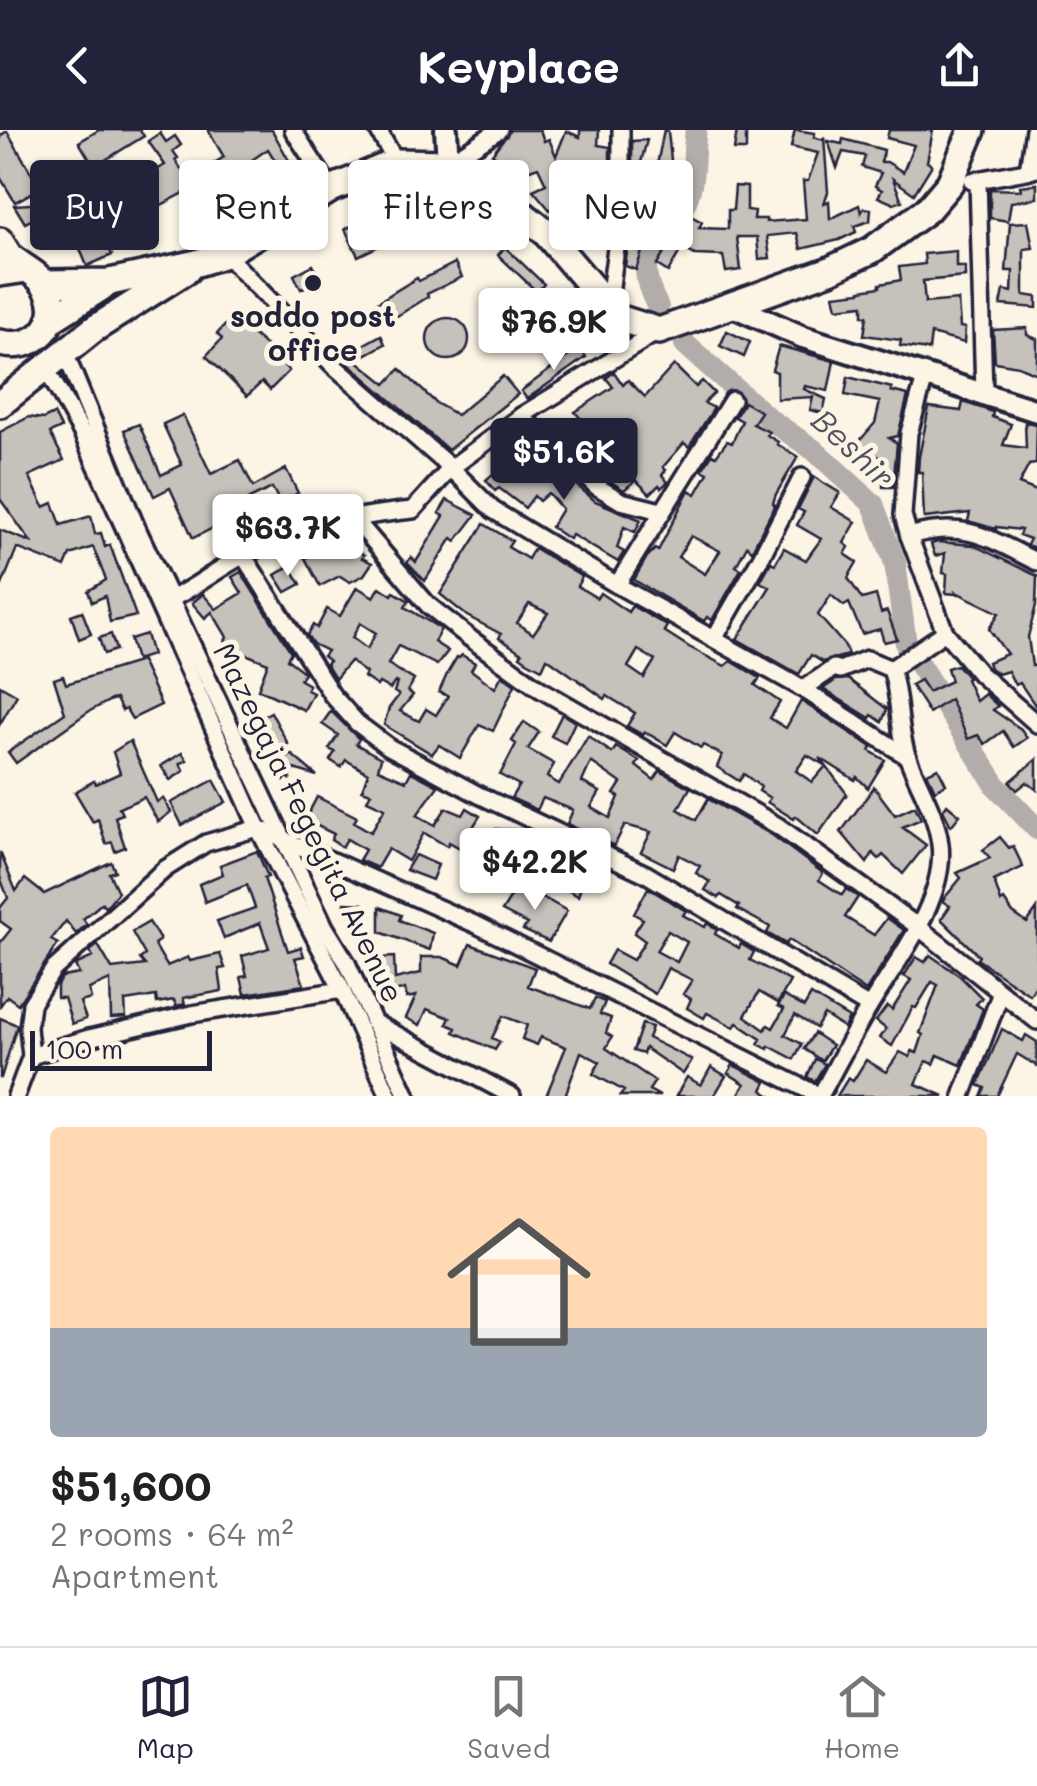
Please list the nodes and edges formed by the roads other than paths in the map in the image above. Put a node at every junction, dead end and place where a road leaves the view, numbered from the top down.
1 (292, 130) edge
2 (378, 130) edge
3 (446, 130) edge
4 (499, 130) edge
5 (620, 130) edge
6 (972, 130) edge
7 (1034, 130) edge
8 (395, 160) edge
9 (448, 160) edge
10 (453, 160) edge
11 (1033, 170) edge
12 (978, 180) junction
13 (348, 182) edge
14 (950, 183) junction
15 (331, 189) junction
16 (529, 219) edge
17 (0, 241) edge
18 (224, 254) junction
19 (197, 263) junction
20 (0, 273) edge
21 (36, 276) junction
22 (110, 282) junction
23 (733, 306) junction
24 (608, 308) junction
25 (52, 319) junction
26 (659, 331) junction
27 (5, 349) edge
28 (55, 360) junction
29 (926, 374) junction
30 (984, 393) junction
31 (732, 400) dead end
32 (0, 404) edge
33 (1037, 411) edge
34 (521, 416) junction
35 (451, 468) junction
36 (802, 477) dead end
37 (661, 511) junction
38 (352, 516) junction
39 (909, 536) junction
40 (243, 555) junction
41 (1037, 562) edge
42 (617, 586) junction
43 (166, 601) junction
44 (945, 632) junction
45 (714, 639) junction
46 (891, 669) junction
47 (803, 688) junction
48 (1037, 724) edge
49 (908, 758) junction
50 (258, 828) junction
51 (286, 842) junction
52 (917, 926) junction
53 (342, 990) junction
54 (1000, 995) junction
55 (869, 1007) junction
56 (1037, 1021) edge
57 (373, 1022) junction
58 (31, 1056) junction
59 (386, 1094) edge
60 (16, 1096) edge
61 (407, 1096) edge
62 (512, 1096) edge
63 (962, 1096) edge

1 - 15 street
2 - 8 street
3 - 9 main road
4 - 10 street
5 - 24 street
6 - 14 highway
7 - 11 street
11 - 12 street
12 - 14 street
12 - 30 street
13 - 15 highway
14 - 23 highway
15 - 18 highway
16 - 24 highway
17 - 21 highway
18 - 19 highway
18 - 35 street
19 - 22 highway
19 - 28 highway
20 - 21 highway
21 - 22 highway
21 - 25 highway
22 - 25 highway
23 - 26 highway
23 - 29 main road
24 - 26 highway
25 - 27 highway
26 - 34 street
28 - 32 highway
28 - 43 street, Mazegaja Fegegita Avenue
28 - 43 street, Mazegaja Fegegita Avenue
29 - 30 main road
29 - 39 street
30 - 33 main road
31 - 37 street
34 - 35 street
34 - 37 street
35 - 38 street
35 - 42 street
36 - 45 street
37 - 42 street
38 - 40 street
38 - 52 street
39 - 41 street
39 - 44 street
40 - 43 street
40 - 55 street
42 - 45 street
43 - 50 street, Mazegaja Fegegita Avenue
43 - 51 street, Mazegaja Fegegita Avenue
44 - 46 street
44 - 48 street
45 - 47 street
46 - 47 street
46 - 49 street
47 - 49 street
49 - 52 street
50 - 51 street
50 - 53 street, Mazegaja Fegegita Avenue
50 - 58 street
51 - 55 street
51 - 57 street, Mazegaja Fegegita Avenue
52 - 54 street
52 - 55 street
53 - 58 street
53 - 59 street, Mazegaja Fegegita Avenue
54 - 56 street
54 - 63 street
57 - 61 street, Mazegaja Fegegita Avenue
57 - 62 street
58 - 60 street

